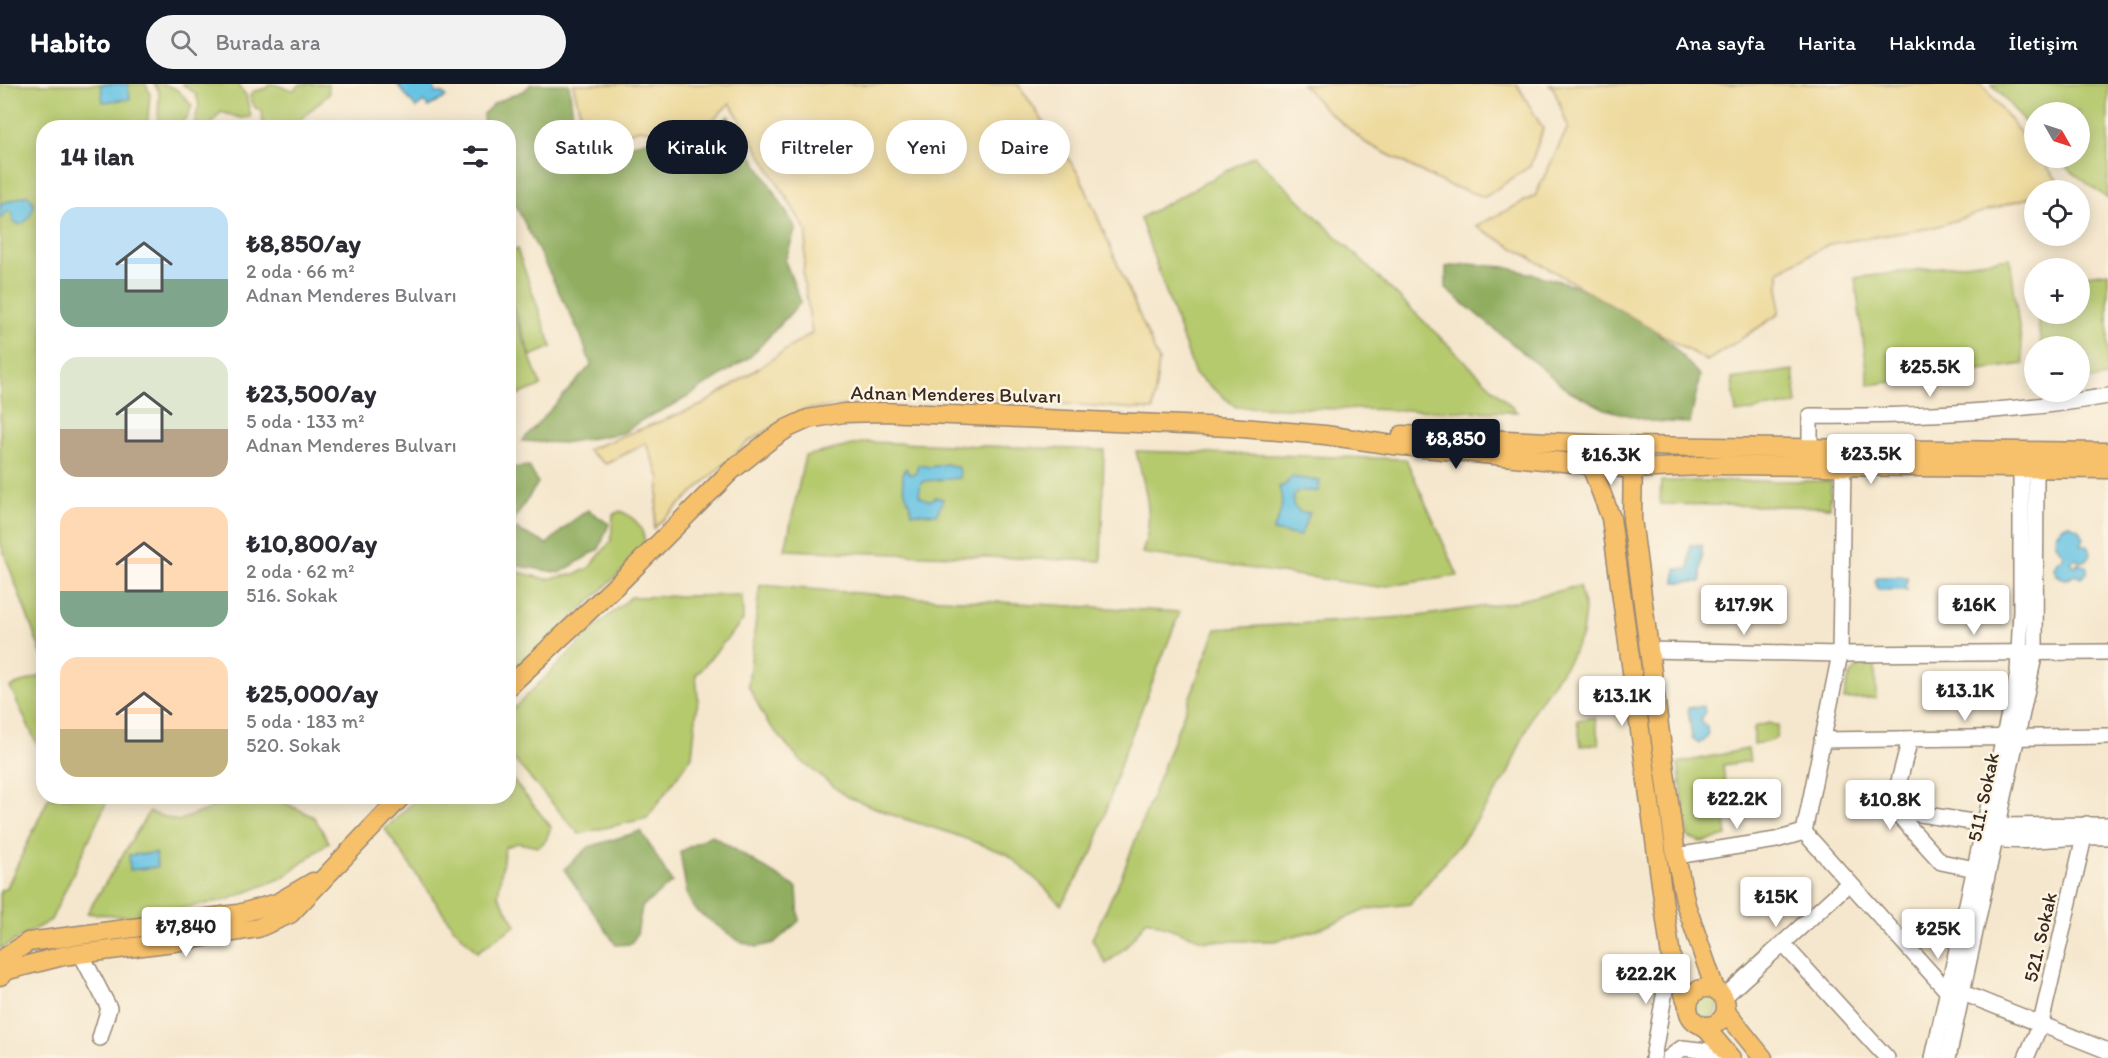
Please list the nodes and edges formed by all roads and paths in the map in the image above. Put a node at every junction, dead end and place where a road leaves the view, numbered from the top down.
1 (2108, 396) edge
2 (1325, 435) junction
3 (1591, 444) junction
4 (1634, 446) junction
5 (1810, 447) junction
6 (2108, 452) edge
7 (1591, 466) junction
8 (1842, 467) junction
9 (1633, 469) junction
10 (2029, 469) junction
11 (2108, 469) edge
12 (1648, 650) junction
13 (2027, 652) junction
14 (2108, 652) edge
15 (1840, 654) junction
16 (516, 679) edge
17 (2108, 736) edge
18 (2010, 737) junction
19 (1910, 739) junction
20 (1822, 740) junction
21 (394, 804) edge
22 (1894, 810) junction
23 (2108, 825) edge
24 (2086, 830) junction
25 (1804, 832) junction
26 (1990, 832) junction
27 (2108, 837) edge
28 (1676, 856) junction
29 (1975, 869) junction
30 (328, 874) junction
31 (1849, 883) junction
32 (1783, 944) junction
33 (81, 954) junction
34 (1671, 957) junction
35 (0, 961) edge
36 (0, 976) edge
37 (1956, 992) junction
38 (1722, 999) junction
39 (1688, 1005) junction
40 (2042, 1023) junction
41 (1704, 1026) junction
42 (100, 1038) dead end
43 (2108, 1051) edge
44 (1729, 1055) edge
45 (1653, 1058) edge
46 (1670, 1058) edge
47 (1763, 1058) edge
48 (1887, 1058) edge
49 (1933, 1058) edge
50 (1948, 1058) edge
51 (2026, 1058) edge

1 - 5 street
2 - 3 main road, Adnan Menderes Bulvarı
2 - 7 main road, Adnan Menderes Bulvarı
2 - 16 main road, Adnan Menderes Bulvarı
3 - 4 main road, Adnan Menderes Bulvarı
3 - 7 main road
4 - 5 main road
4 - 9 main road
5 - 6 main road
7 - 9 main road, Adnan Menderes Bulvarı
7 - 34 main road
8 - 9 main road
8 - 10 main road
8 - 15 street
9 - 12 main road
10 - 11 main road
10 - 13 street, 511. Sokak
12 - 15 street
12 - 28 main road
13 - 14 street
13 - 15 street
13 - 18 street, 511. Sokak
15 - 20 street
17 - 18 street
18 - 19 street
18 - 26 street, 511. Sokak
19 - 20 street
19 - 22 street
20 - 25 street
21 - 30 main road
22 - 26 street
22 - 29 street
23 - 24 street
24 - 26 street
24 - 27 street
24 - 40 street, 521. Sokak
25 - 28 street
25 - 31 street
26 - 29 street, 511. Sokak
26 - 37 street, 511. Sokak
28 - 38 main road
29 - 37 street, 511. Sokak
30 - 33 main road
30 - 35 main road
31 - 32 street
31 - 37 street
32 - 38 street
32 - 48 street
33 - 36 main road
33 - 42 street
34 - 39 main road
34 - 45 street
37 - 40 street
37 - 49 street, 511. Sokak
37 - 50 street, 511. Sokak
38 - 39 main road
38 - 41 main road
38 - 47 main road
39 - 41 main road
40 - 43 street
40 - 51 street, 521. Sokak
41 - 44 main road
44 - 46 street

